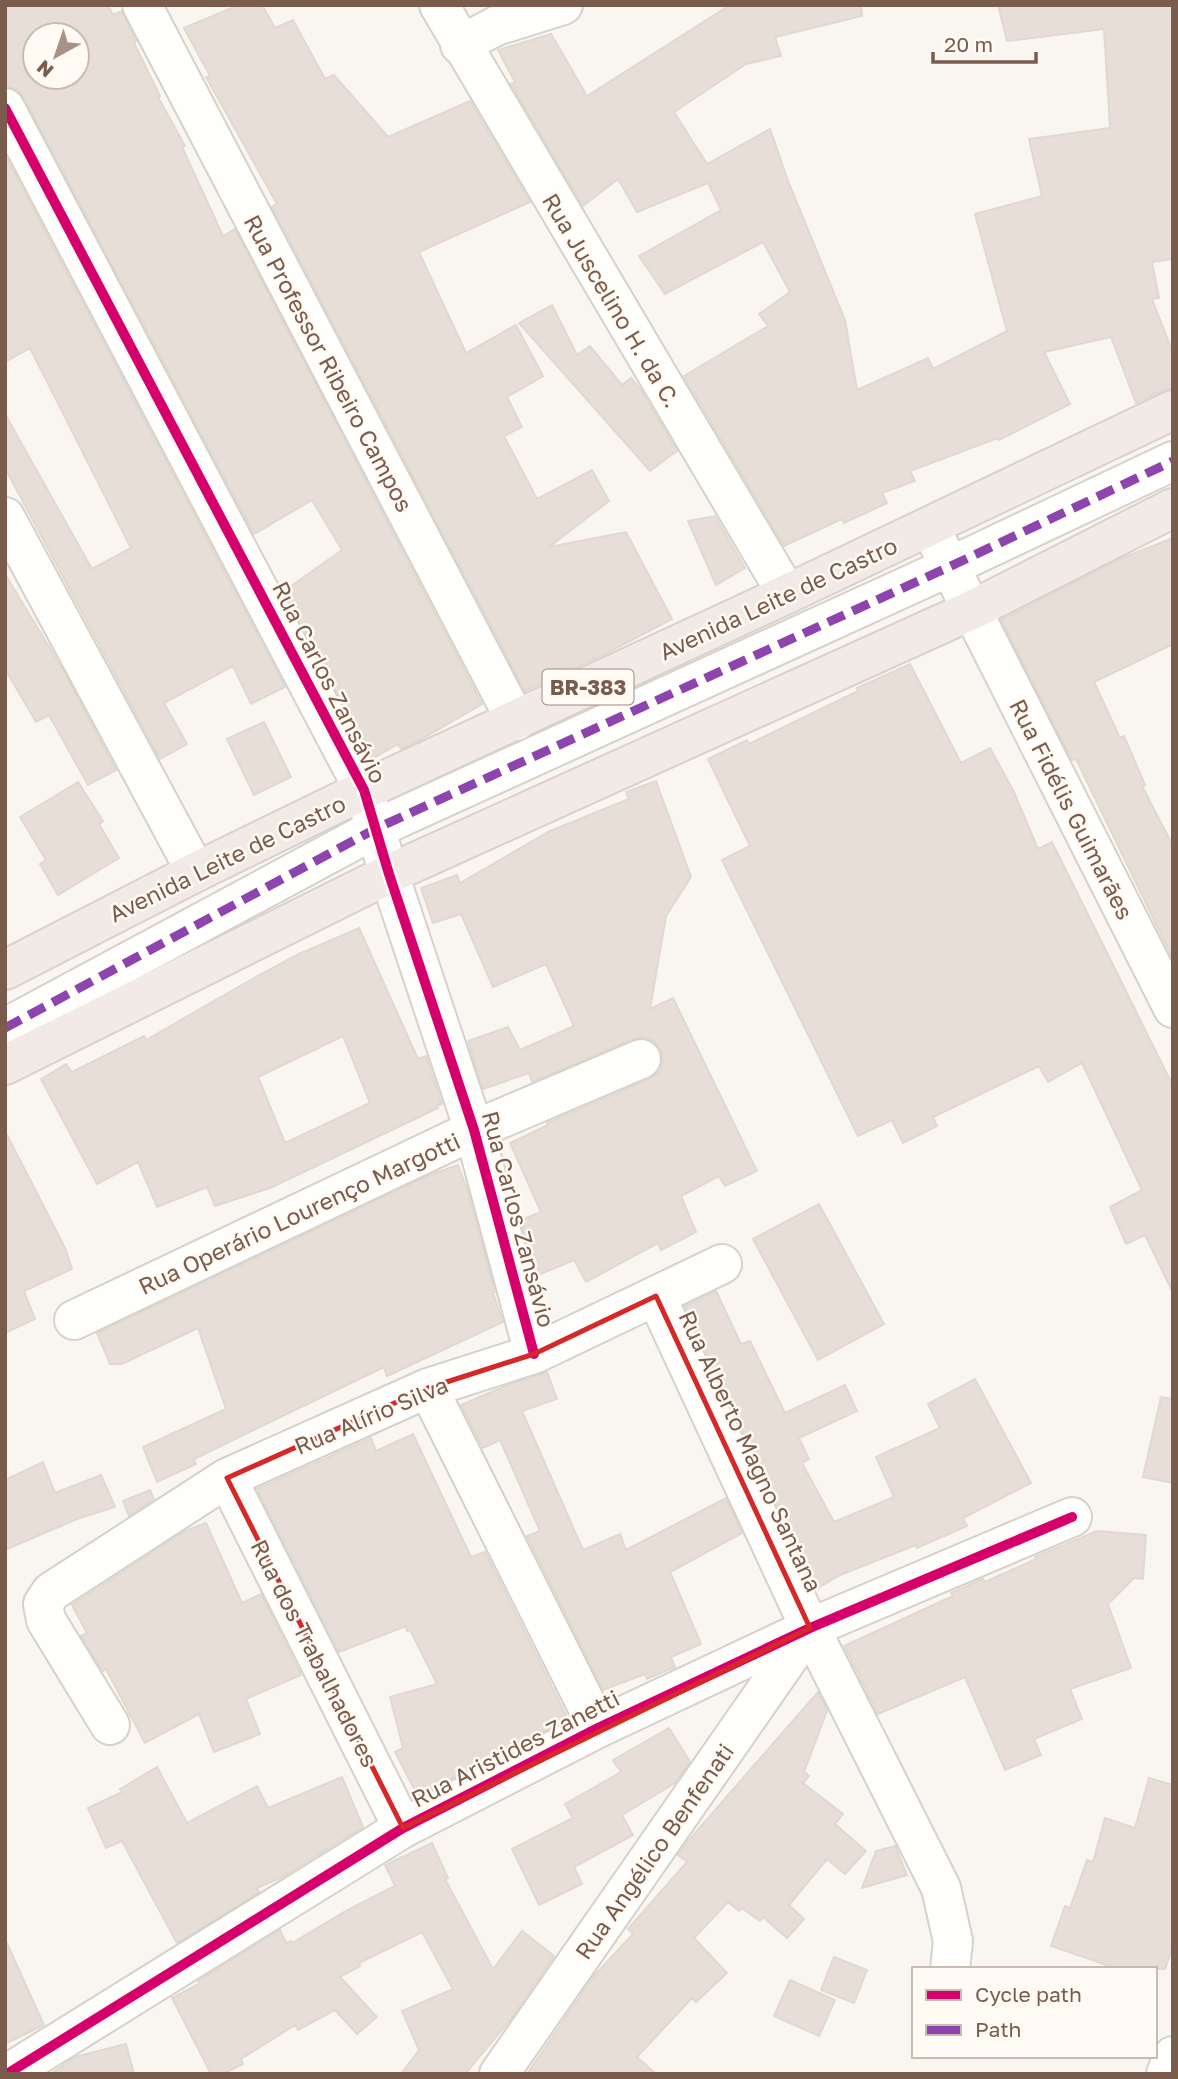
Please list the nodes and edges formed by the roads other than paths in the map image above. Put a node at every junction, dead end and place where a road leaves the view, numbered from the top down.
1 (142, 5) edge
2 (439, 5) edge
3 (563, 5) edge
4 (460, 45) junction
5 (5, 108) edge
6 (1173, 410) edge
7 (1173, 461) edge
8 (1173, 508) edge
9 (5, 517) edge
10 (930, 525) junction
11 (949, 567) junction
12 (787, 594) junction
13 (972, 610) junction
14 (516, 721) junction
15 (364, 790) junction
16 (375, 829) junction
17 (196, 872) junction
18 (389, 874) junction
19 (5, 970) edge
20 (1173, 1008) edge
21 (5, 1028) edge
22 (641, 1059) dead end
23 (5, 1065) edge
24 (474, 1130) junction
25 (722, 1264) dead end
26 (656, 1296) junction
27 (74, 1320) dead end
28 (534, 1354) junction
29 (428, 1388) junction
30 (227, 1478) junction
31 (1072, 1517) dead end
32 (810, 1628) junction
33 (110, 1725) dead end
34 (598, 1728) junction
35 (404, 1828) junction
36 (950, 1967) edge
37 (7, 2074) edge
38 (499, 2074) edge

1 - 14 street, Rua Professor Ribeiro Campos
2 - 4 street, Rua Juscelino H. da C.
3 - 4 street
4 - 12 street, Rua Juscelino H. da C.
5 - 15 street, Rua Carlos Zansávio
6 - 10 highway, Avenida Leite de Castro / BR-383
7 - 11 street
8 - 13 highway
9 - 17 street
10 - 11 street, Rua Fidélis Guimarães
10 - 12 highway, Avenida Leite de Castro / BR-383
11 - 13 street, Rua Fidélis Guimarães
11 - 16 street
12 - 14 highway, Avenida Leite de Castro / BR-383
13 - 18 highway
13 - 20 street, Rua Fidélis Guimarães
14 - 15 highway, Avenida Leite de Castro / BR-383
15 - 16 street, Rua Carlos Zansávio
15 - 17 highway, Avenida Leite de Castro / BR-383
16 - 18 street, Rua Carlos Zansávio
16 - 21 street
17 - 19 highway, Avenida Leite de Castro / BR-383
18 - 23 highway
18 - 24 street, Rua Carlos Zansávio
22 - 24 street, Rua Operário Lourenço Margotti
24 - 27 street, Rua Operário Lourenço Margotti
24 - 28 street, Rua Carlos Zansávio
25 - 26 street, Rua Alírio Silva
26 - 28 street, Rua Alírio Silva
26 - 32 street, Rua Alberto Magno Santana
28 - 29 street, Rua Alírio Silva
29 - 30 street, Rua Alírio Silva
29 - 34 street
30 - 33 street, Rua Alírio Silva
30 - 35 street, Rua dos Trabalhadores
31 - 32 street, Rua Aristides Zanetti
32 - 34 street, Rua Aristides Zanetti
32 - 36 street, Rua Alberto Magno Santana
32 - 38 street, Rua Angélico Benfenati
34 - 35 street, Rua Aristides Zanetti
35 - 37 street, Rua Aristides Zanetti

